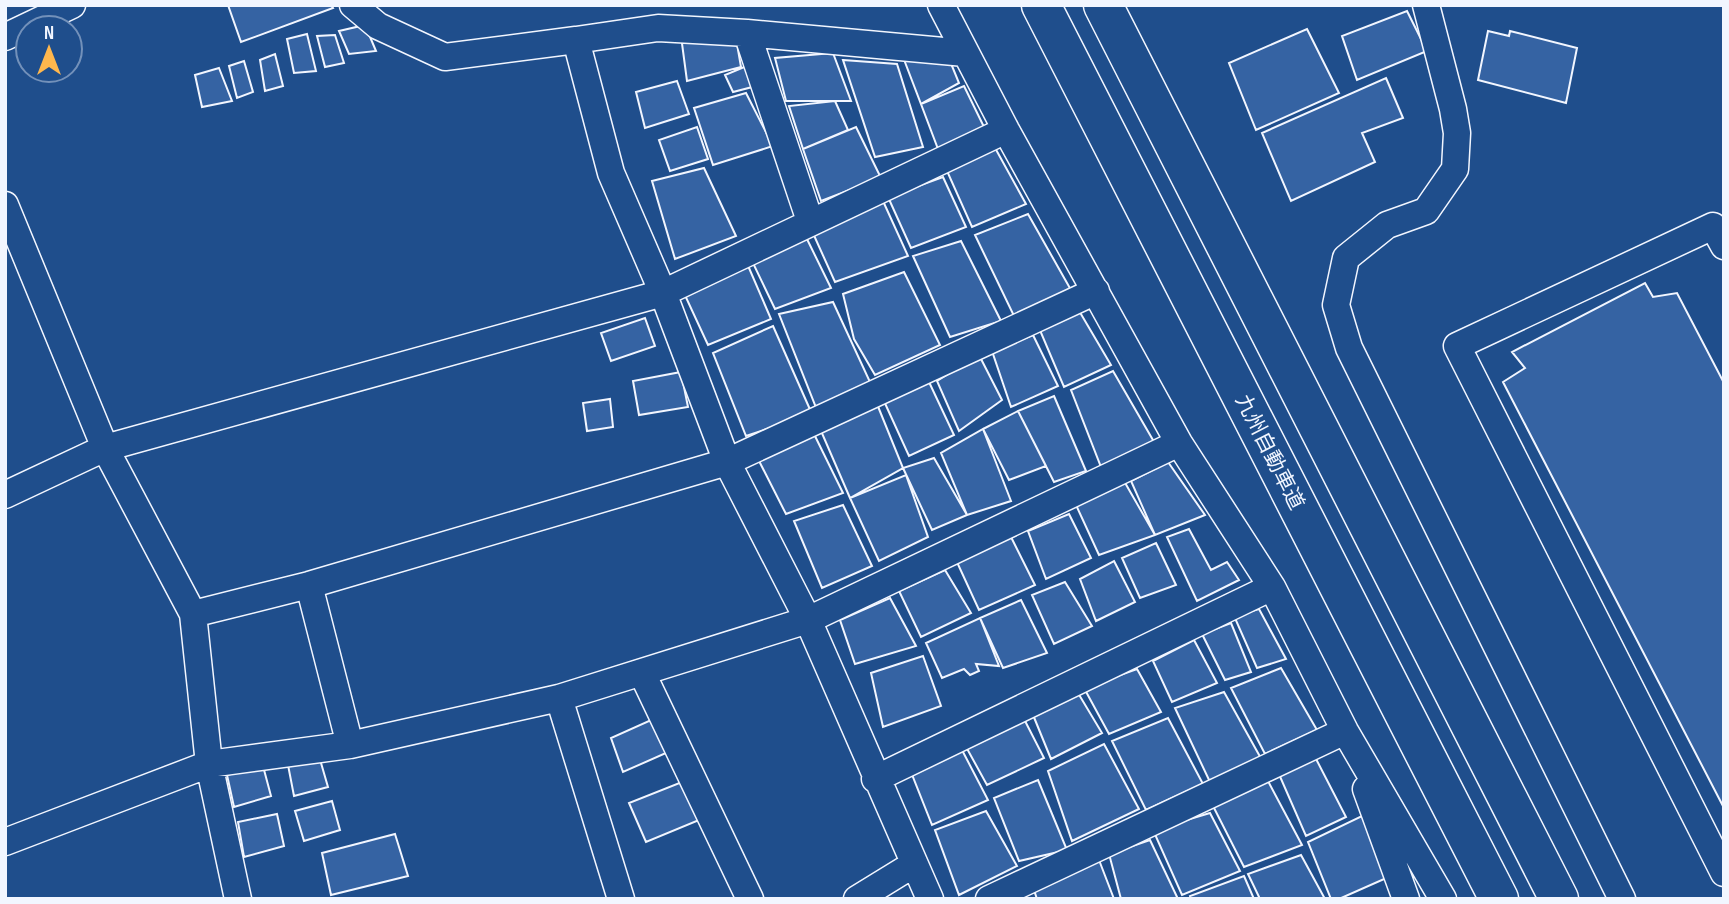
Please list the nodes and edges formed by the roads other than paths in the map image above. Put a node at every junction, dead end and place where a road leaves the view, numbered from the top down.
1 (72, 5) edge
2 (353, 5) edge
3 (941, 5) edge
4 (1041, 5) edge
5 (1103, 5) edge
6 (1426, 5) edge
7 (747, 33) junction
8 (5, 37) edge
9 (576, 40) junction
10 (965, 53) junction
11 (1006, 130) junction
12 (5, 205) edge
13 (810, 221) junction
14 (1724, 246) edge
15 (1096, 291) junction
16 (663, 293) junction
17 (1179, 443) junction
18 (105, 448) junction
19 (727, 461) junction
20 (5, 495) edge
21 (309, 585) junction
22 (1272, 587) junction
23 (193, 614) junction
24 (808, 620) junction
25 (642, 673) junction
26 (559, 698) junction
27 (1345, 731) junction
28 (349, 745) junction
29 (209, 764) junction
30 (875, 779) junction
31 (5, 842) edge
32 (914, 864) junction
33 (1724, 873) edge
34 (1396, 895) edge
35 (239, 899) edge
36 (621, 899) edge
37 (751, 899) edge
38 (857, 899) edge
39 (930, 899) edge
40 (989, 899) edge
41 (1443, 899) edge
42 (1499, 899) edge
43 (1559, 899) edge
44 (1622, 899) edge

1 - 8 street
2 - 9 street
3 - 10 street
4 - 42 highway, 九州自動車道
5 - 43 highway
6 - 44 street
7 - 9 street
7 - 10 street
7 - 13 street
9 - 16 street
10 - 11 street
11 - 13 street
11 - 15 street
12 - 18 street
13 - 16 street
14 - 33 street
15 - 17 street
15 - 19 street
16 - 18 street
16 - 19 street
17 - 22 street
17 - 24 street
18 - 20 street
18 - 23 street
19 - 21 street
19 - 24 street
21 - 23 street
21 - 28 street
22 - 27 street
22 - 30 street
23 - 29 street
24 - 25 street
24 - 30 street
25 - 26 street
25 - 37 street
26 - 28 street
26 - 36 street
27 - 34 street
27 - 40 street
27 - 41 street
28 - 29 street
29 - 31 street
29 - 35 street
30 - 32 street
32 - 38 street
32 - 39 street

